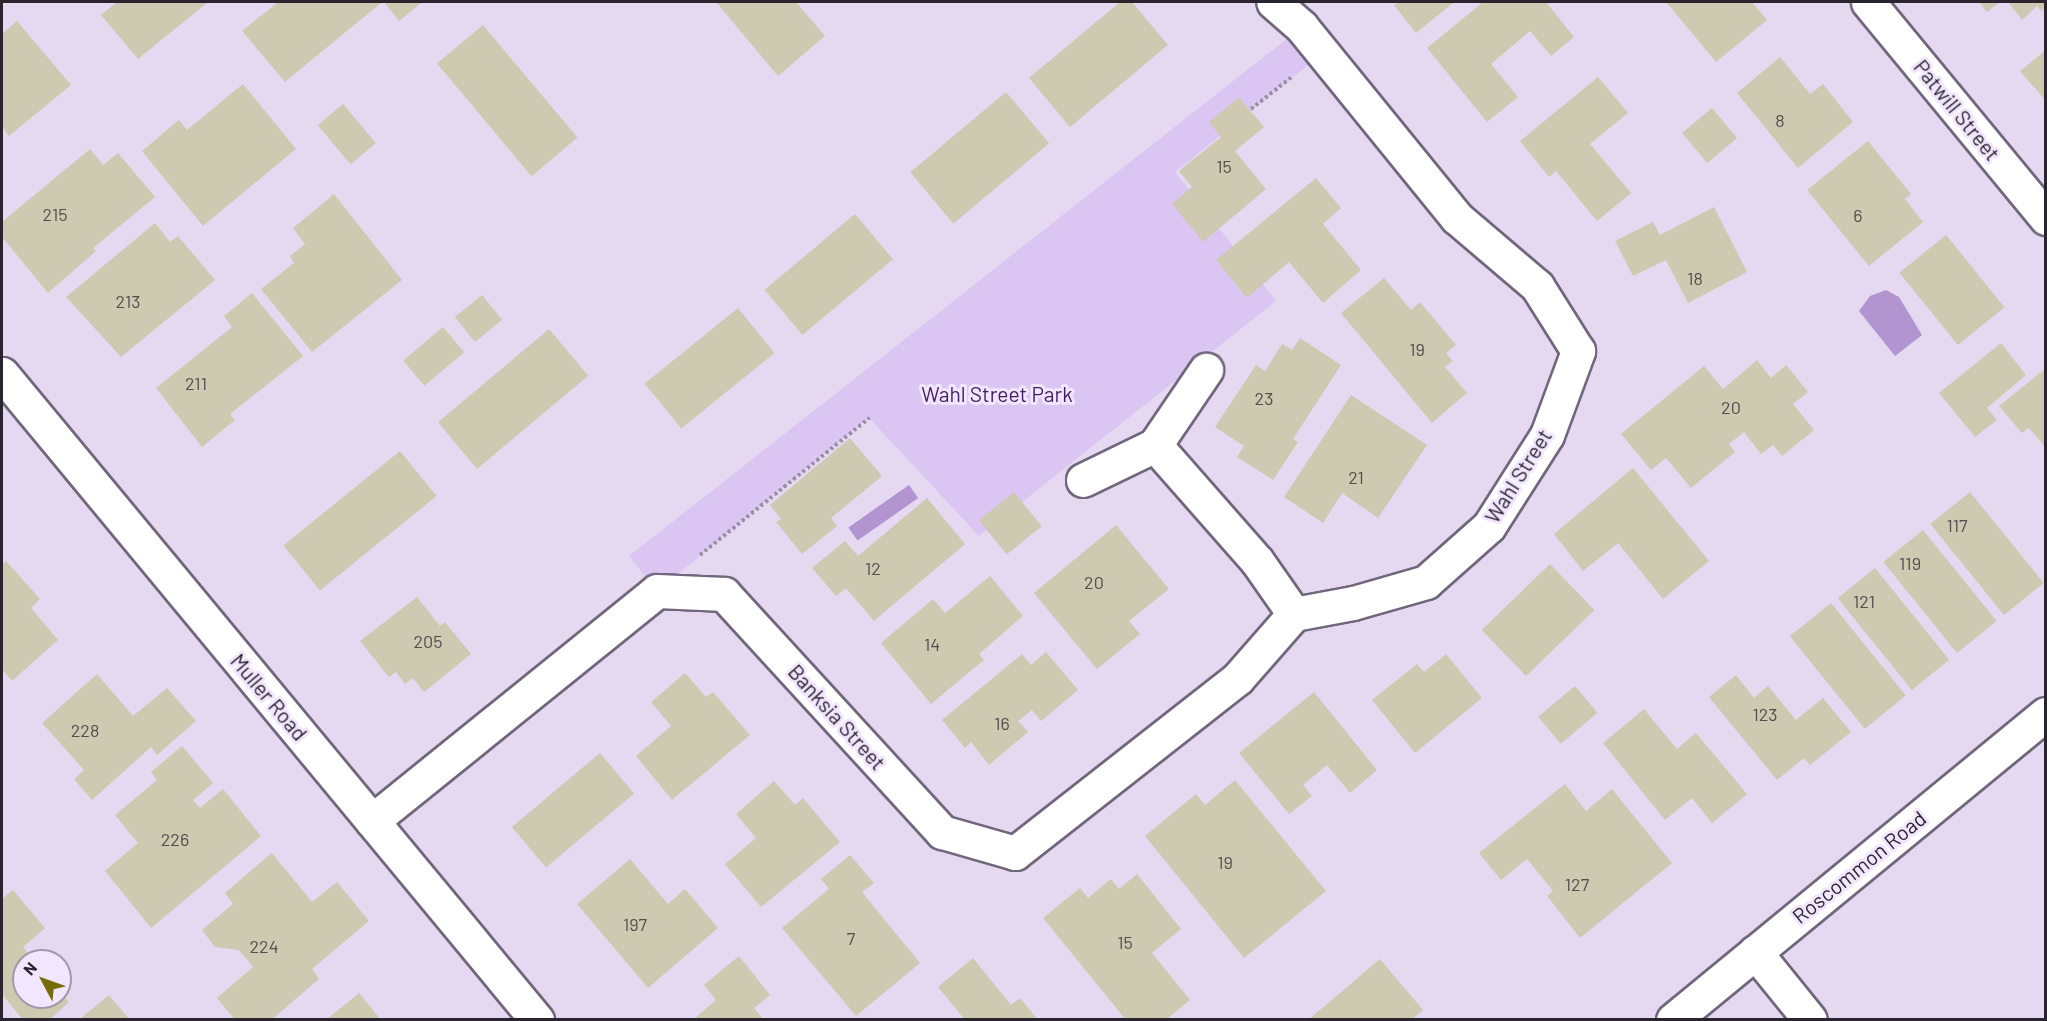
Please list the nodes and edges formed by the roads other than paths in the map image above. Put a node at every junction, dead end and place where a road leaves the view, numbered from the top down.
1 (1273, 2) edge
2 (1868, 2) edge
3 (2046, 218) edge
4 (1206, 370) dead end
5 (2, 374) edge
6 (1155, 445) junction
7 (1083, 480) dead end
8 (1294, 614) junction
9 (2046, 714) edge
10 (372, 821) junction
11 (1755, 952) junction
12 (537, 1020) edge
13 (1673, 1020) edge
14 (1810, 1020) edge

1 - 8 street, Wahl Street
2 - 3 street, Patwill Street
4 - 6 street
5 - 10 street, Muller Road
6 - 7 street
6 - 8 street
8 - 10 street, Banksia Street
9 - 11 street, Roscommon Road
10 - 12 street, Muller Road
11 - 13 street, Roscommon Road
11 - 14 street

